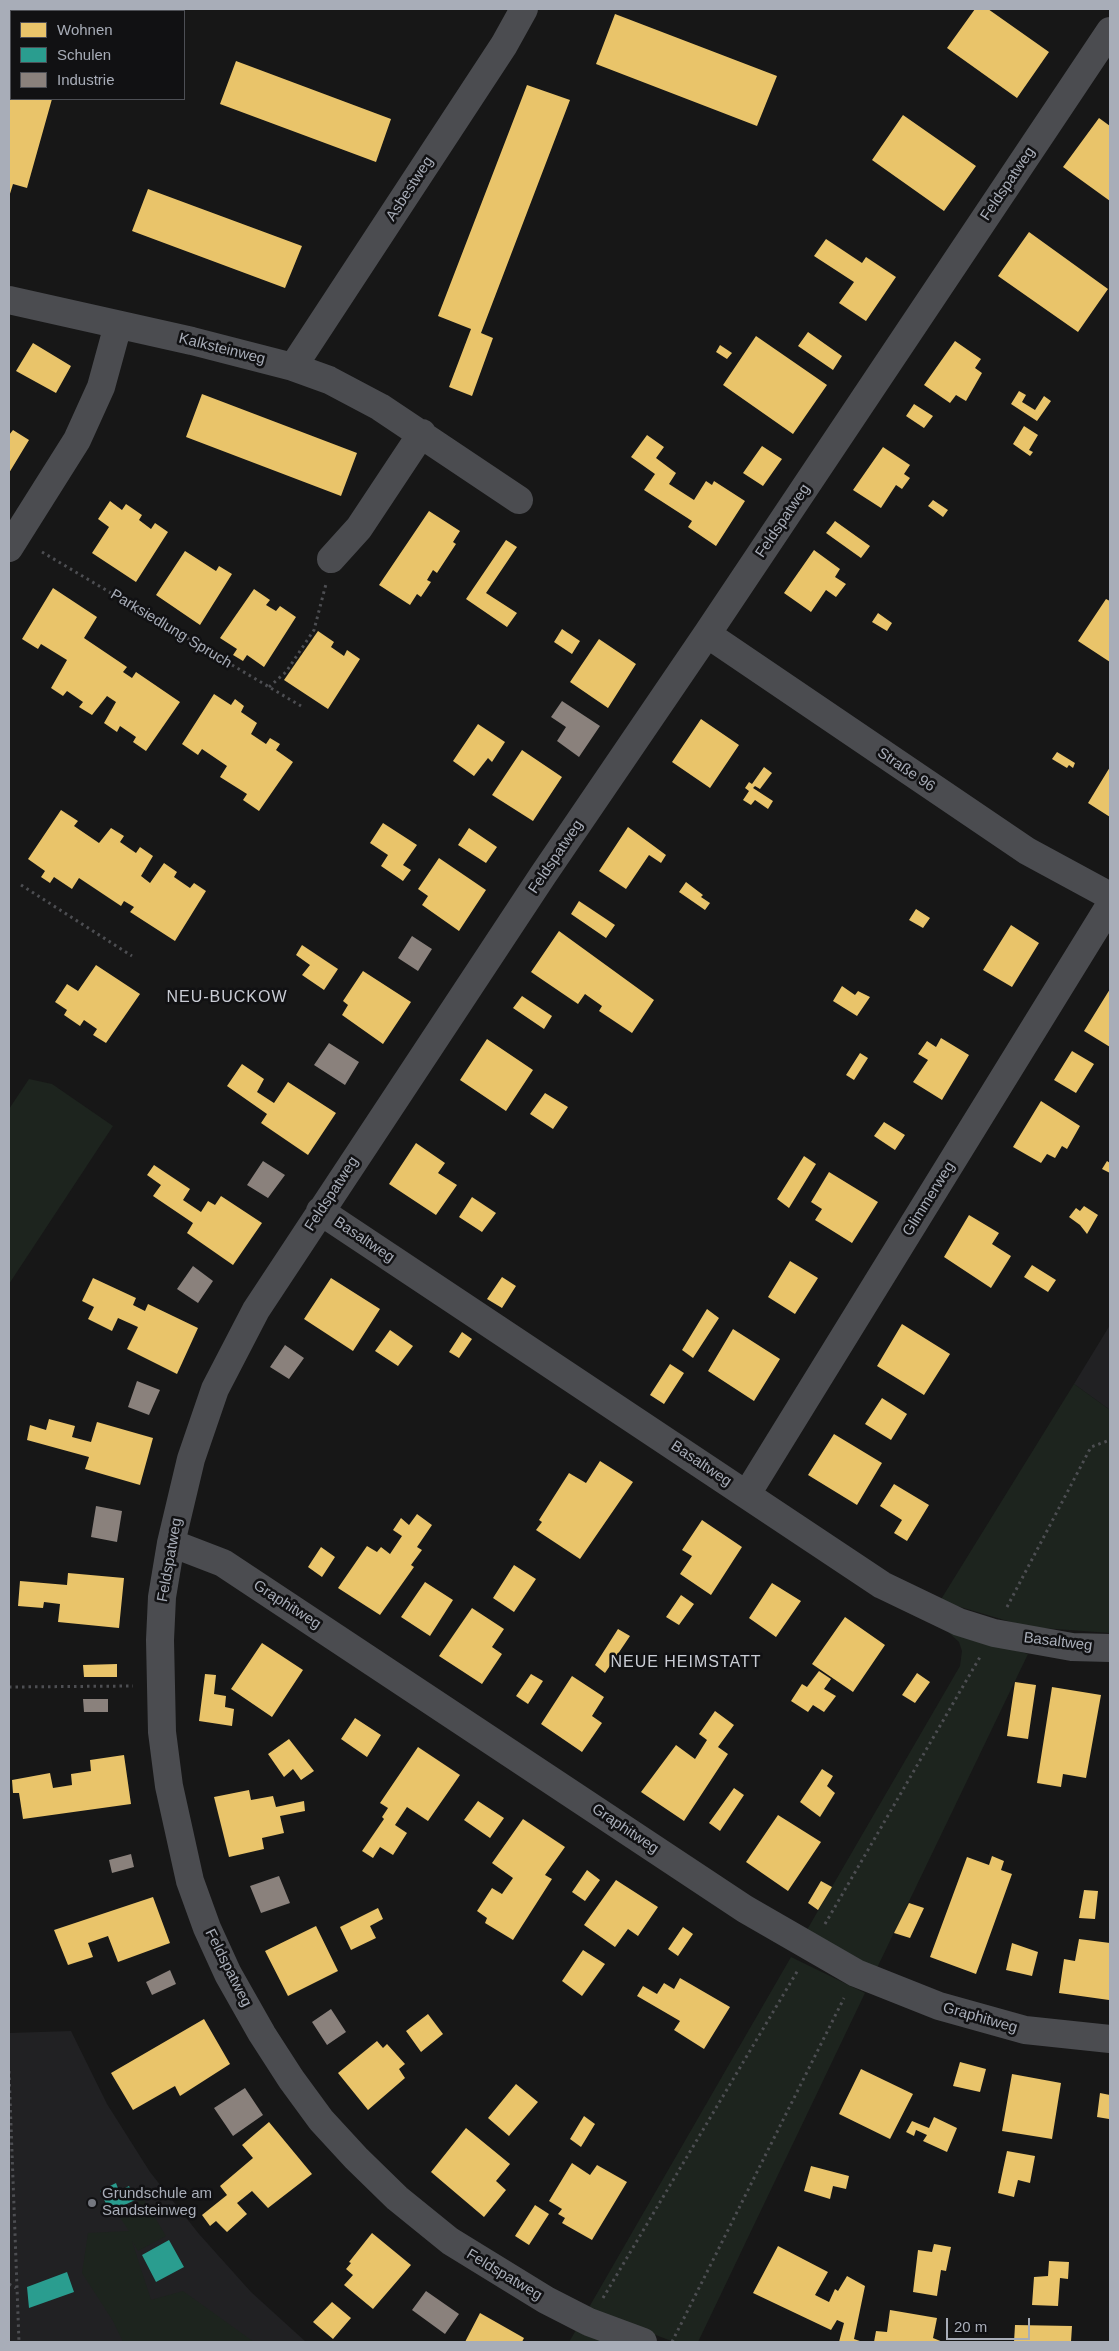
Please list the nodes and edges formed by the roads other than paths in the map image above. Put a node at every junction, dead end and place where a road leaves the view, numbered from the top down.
1 (524, 9) edge
2 (1110, 31) edge
3 (9, 300) edge
4 (118, 325) junction
5 (293, 367) junction
6 (422, 434) junction
7 (519, 500) dead end
8 (9, 548) edge
9 (329, 570) road end
10 (707, 634) junction
11 (1110, 896) edge
12 (1110, 905) edge
13 (320, 1210) junction
14 (747, 1494) junction
15 (171, 1543) junction
16 (1110, 1648) edge
17 (1110, 2038) edge
18 (643, 2342) edge

1 - 5 street, Asbestweg
2 - 10 street, Feldspatweg
3 - 4 street, Kalksteinweg
4 - 5 street, Kalksteinweg
4 - 8 street
5 - 6 street, Kalksteinweg
6 - 7 street, Kalksteinweg
6 - 9 street
10 - 11 street, Straße 96
10 - 13 street, Feldspatweg
12 - 14 street, Glimmerweg
13 - 14 street, Basaltweg
13 - 15 street, Feldspatweg
14 - 16 street, Basaltweg
15 - 17 street, Graphitweg
15 - 18 street, Feldspatweg

